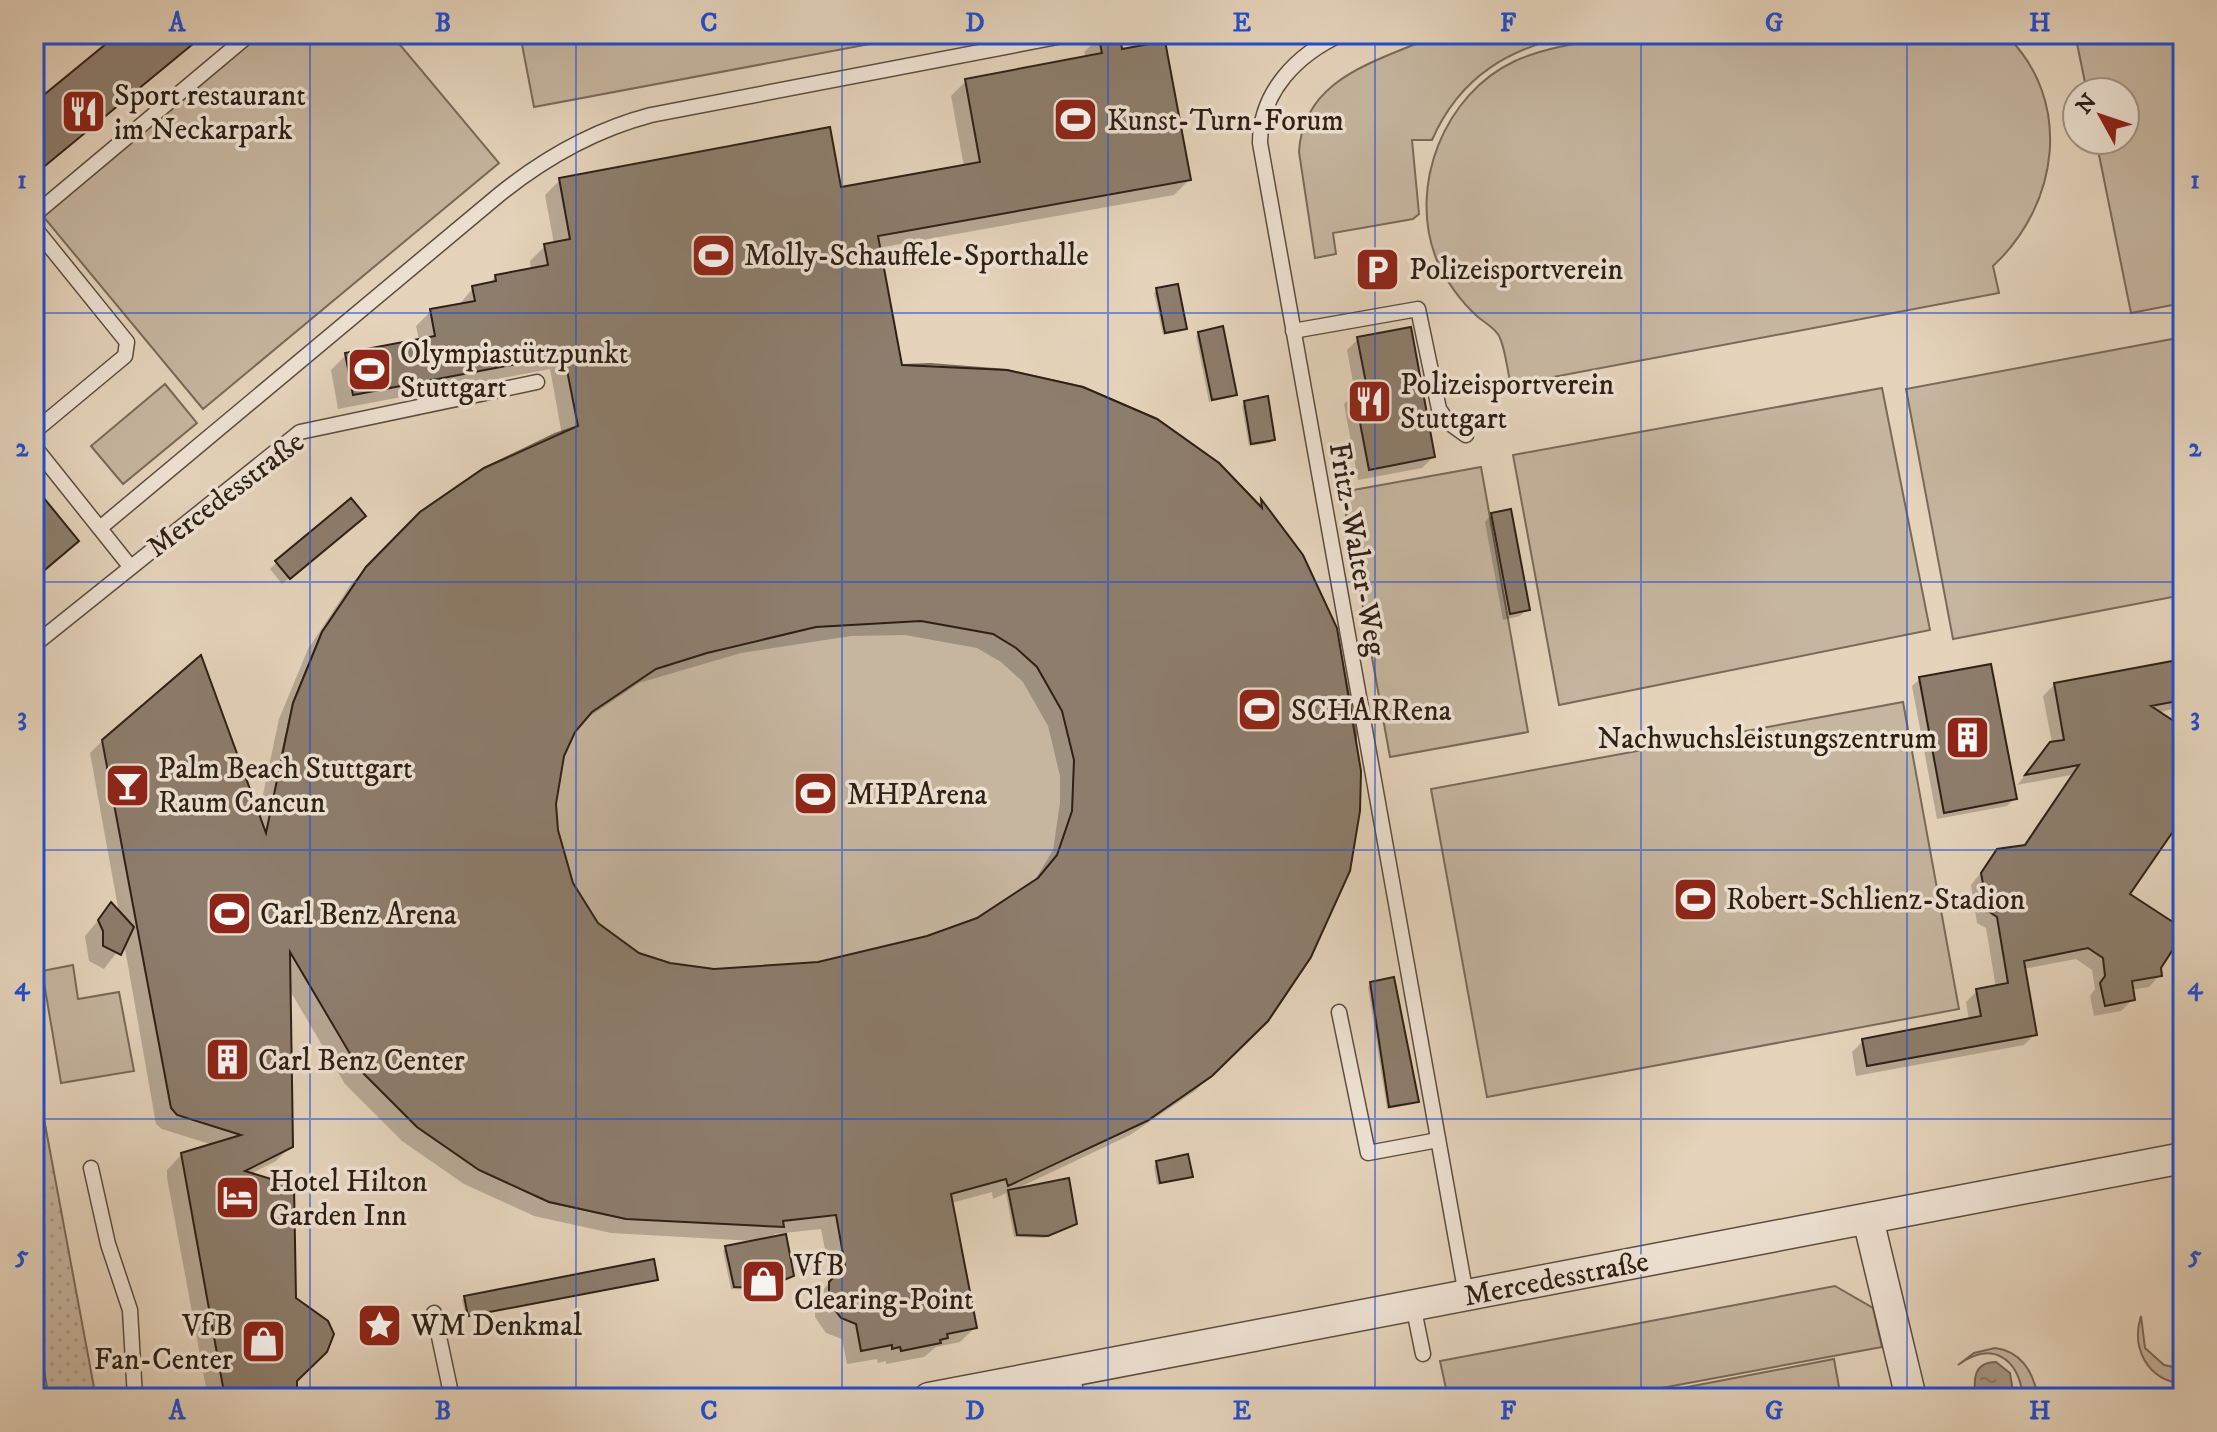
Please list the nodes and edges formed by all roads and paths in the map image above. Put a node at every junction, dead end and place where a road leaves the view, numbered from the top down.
1 (250, 34) edge
2 (1073, 34) edge
3 (1342, 34) edge
4 (34, 215) edge
5 (34, 227) edge
6 (1293, 331) junction
7 (537, 382) dead end
8 (1466, 435) dead end
9 (100, 528) junction
10 (129, 565) junction
11 (34, 645) edge
12 (1339, 1012) dead end
13 (1438, 1140) junction
14 (2183, 1158) edge
15 (91, 1168) dead end
16 (1868, 1219) junction
17 (1466, 1295) junction
18 (1413, 1305) junction
19 (434, 1313) dead end
20 (1423, 1354) dead end
21 (1074, 1384) edge
22 (135, 1398) edge
23 (452, 1398) edge
24 (929, 1398) edge
25 (1911, 1398) edge

1 - 4 lane
2 - 9 lane
3 - 6 lane, Fritz-Walter-Weg
5 - 9 lane
6 - 8 lane
6 - 13 lane, Fritz-Walter-Weg
7 - 10 lane, Mercedesstraße
9 - 10 lane
10 - 11 lane, Mercedesstraße
12 - 13 lane
13 - 17 lane, Fritz-Walter-Weg
14 - 16 street, Mercedesstraße
15 - 22 lane
16 - 17 street, Mercedesstraße
16 - 25 street
17 - 18 street, Mercedesstraße
18 - 20 lane
18 - 21 street, Mercedesstraße
19 - 23 lane
21 - 24 street, Mercedesstraße

